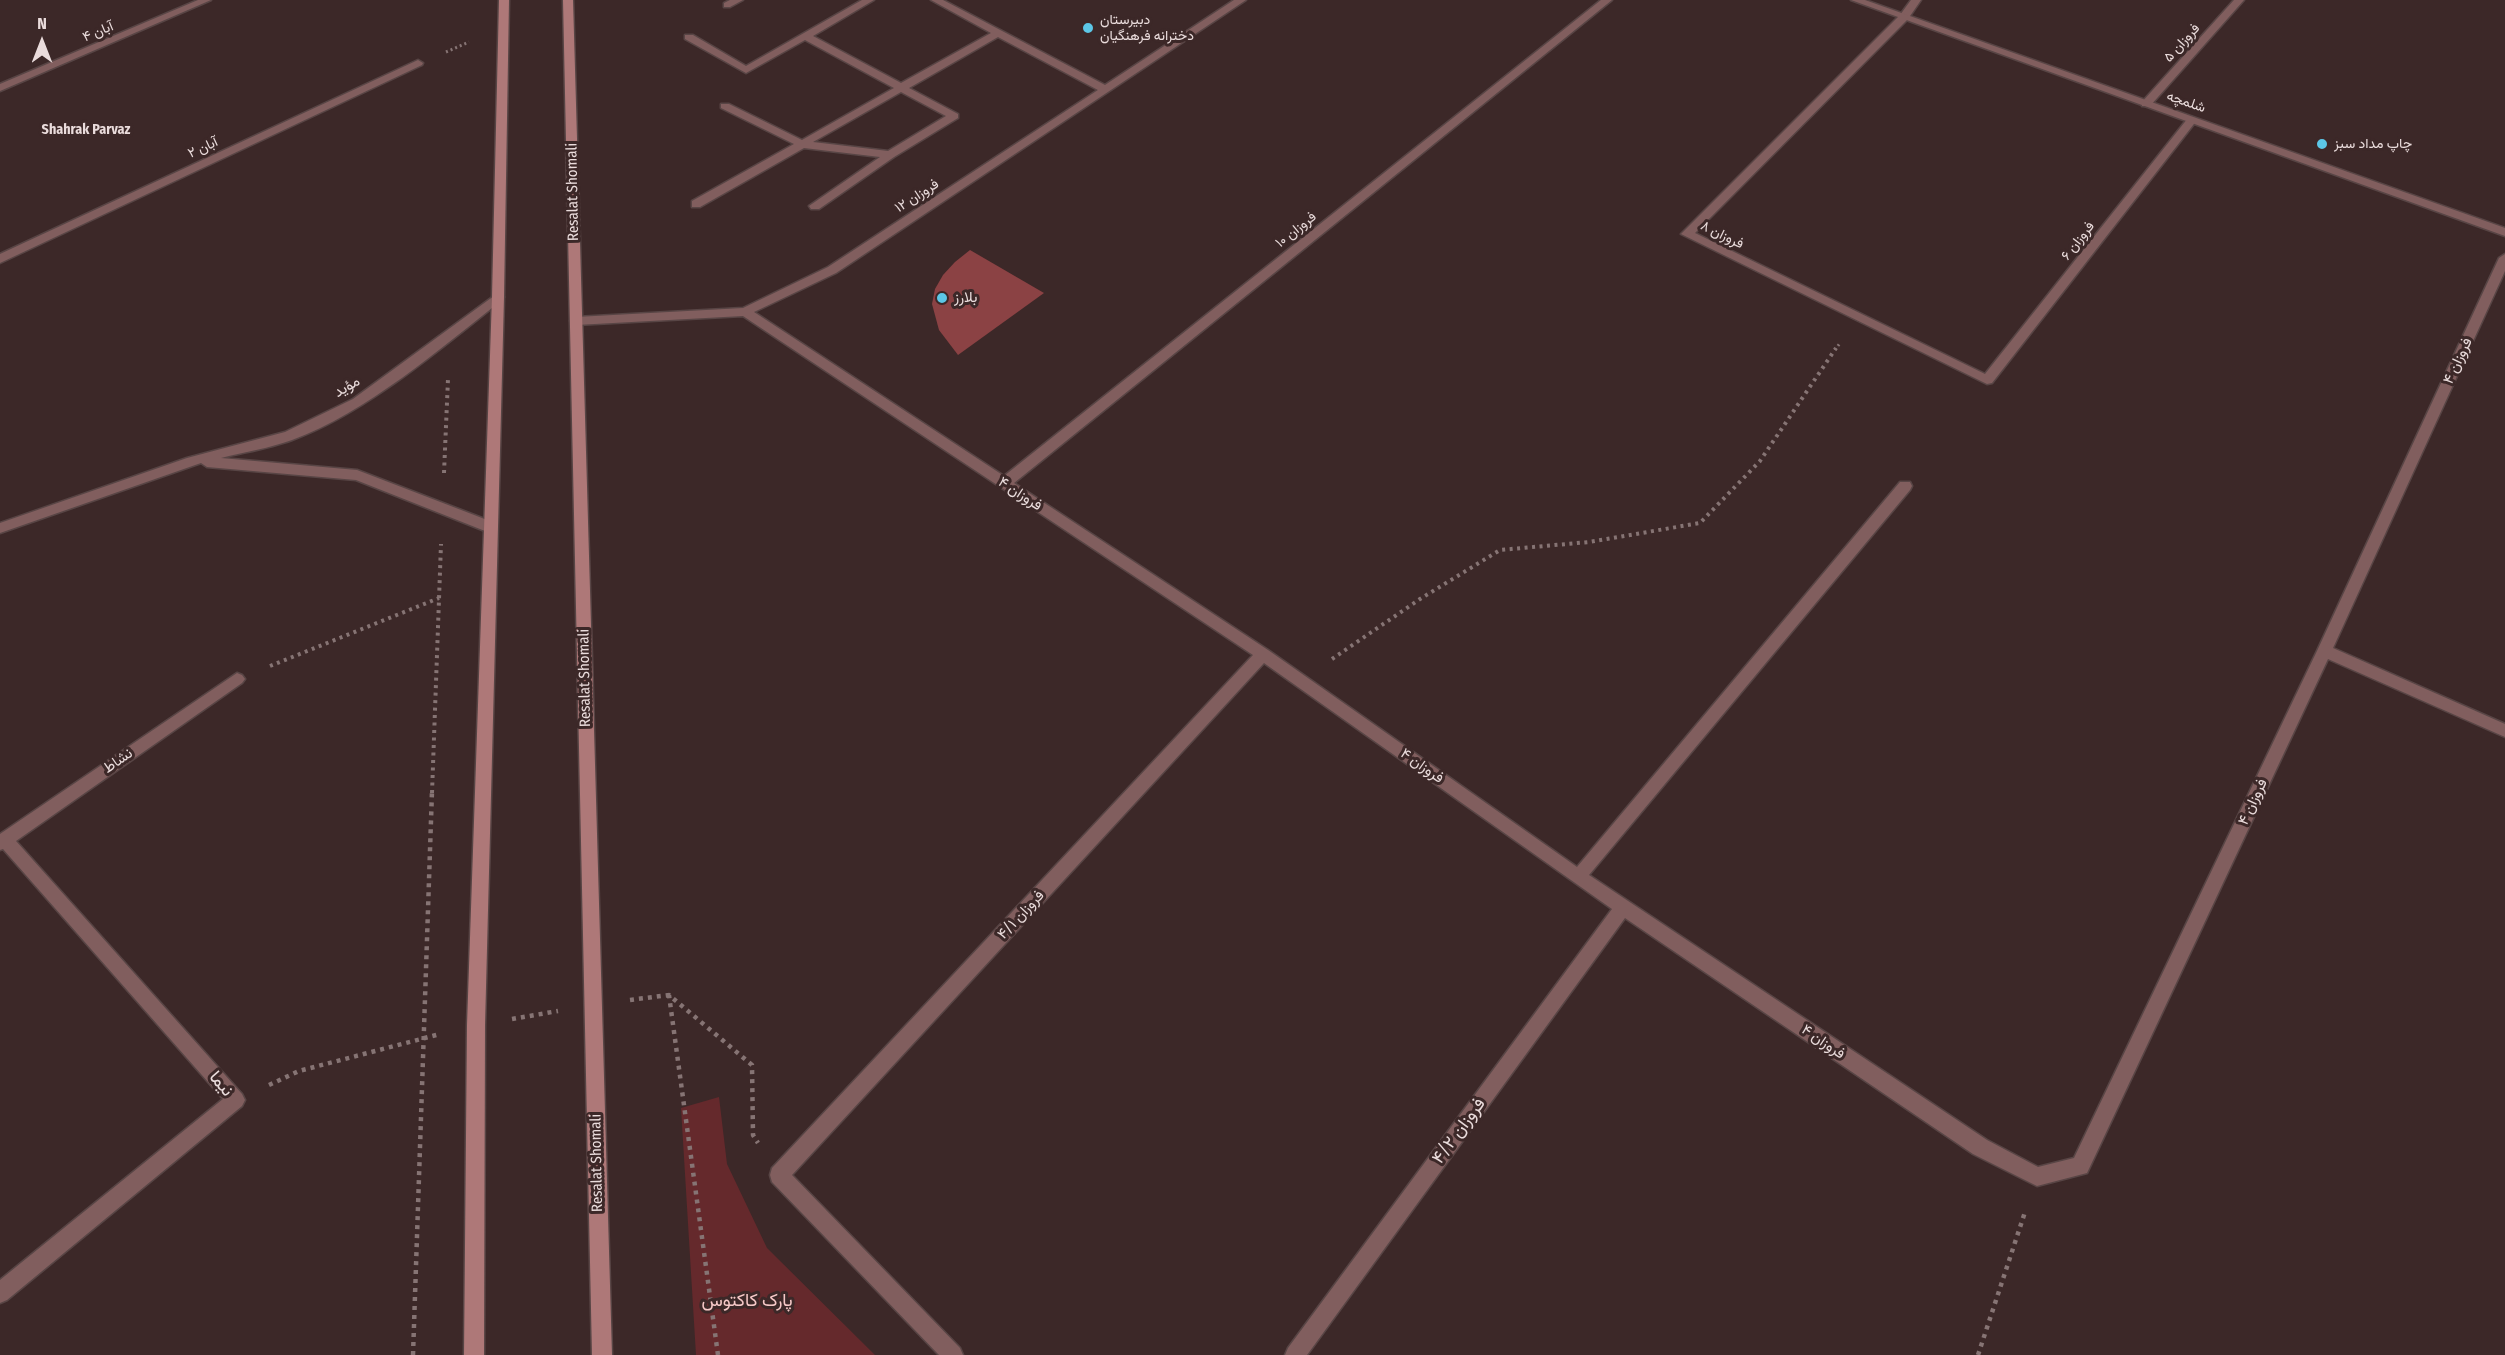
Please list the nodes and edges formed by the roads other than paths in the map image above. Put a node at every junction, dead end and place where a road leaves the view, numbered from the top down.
1 (206, 0) edge
2 (504, 0) edge
3 (568, 0) edge
4 (738, 0) edge
5 (869, 0) edge
6 (936, 0) edge
7 (1241, 0) edge
8 (1607, 0) edge
9 (1857, 0) edge
10 (1916, 0) edge
11 (2239, 0) edge
12 (727, 5) dead end
13 (1904, 17) junction
14 (998, 33) junction
15 (805, 36) junction
16 (689, 37) dead end
17 (418, 63) road end
18 (903, 87) junction
19 (0, 88) edge
20 (1106, 90) junction
21 (2146, 104) junction
22 (725, 106) dead end
23 (2192, 120) junction
24 (802, 144) junction
25 (890, 155) junction
26 (696, 204) dead end
27 (815, 206) dead end
28 (2505, 231) edge
29 (2505, 258) edge
30 (0, 259) edge
31 (498, 297) junction
32 (745, 312) junction
33 (576, 321) junction
34 (1987, 380) joint
35 (192, 461) junction
36 (1004, 483) junction
37 (1905, 486) dead end
38 (490, 527) junction
39 (0, 528) edge
40 (2324, 651) junction
41 (1263, 654) junction
42 (237, 679) road end
43 (2505, 731) edge
44 (3, 842) edge
45 (1578, 877) junction
46 (1623, 907) junction
47 (0, 1293) edge
48 (474, 1355) edge
49 (602, 1355) edge
50 (953, 1355) edge
51 (1295, 1355) edge

1 - 19 street, آبان ۴
2 - 31 main road
3 - 33 main road, Resalat Shomali
4 - 12 street
5 - 15 street
6 - 14 street
7 - 20 street, فروزان ۱۲
8 - 36 street, فروزان ۱۰
9 - 13 street, شلمچه
10 - 13 street
11 - 21 street, فروزان ۵
13 - 21 street, شلمچه
13 - 34 street, فروزان ۸
14 - 18 street
14 - 20 street
15 - 16 street
15 - 18 street
17 - 30 street, آبان ۲
18 - 24 street
18 - 25 street
20 - 32 street, فروزان ۱۲
21 - 23 street, شلمچه
22 - 24 street
23 - 28 street, شلمچه
23 - 34 street, فروزان ۶
24 - 25 street
24 - 26 street
25 - 27 street
29 - 40 street, فروزان ۴
31 - 35 street, مؤید
31 - 38 main road
32 - 33 street, فروزان ۱۲
32 - 36 street, فروزان ۴
33 - 49 main road, Resalat Shomali
35 - 38 street, مؤید
35 - 39 street, مؤید
36 - 41 street, فروزان ۴
37 - 45 street
38 - 48 main road
40 - 43 street
40 - 46 street, فروزان ۴
41 - 45 street, فروزان ۴
41 - 50 street, فروزان ۴/۱
42 - 44 street, نشاط
44 - 47 street, نیما
45 - 46 street, فروزان ۴
46 - 51 street, فروزان ۴/۲

